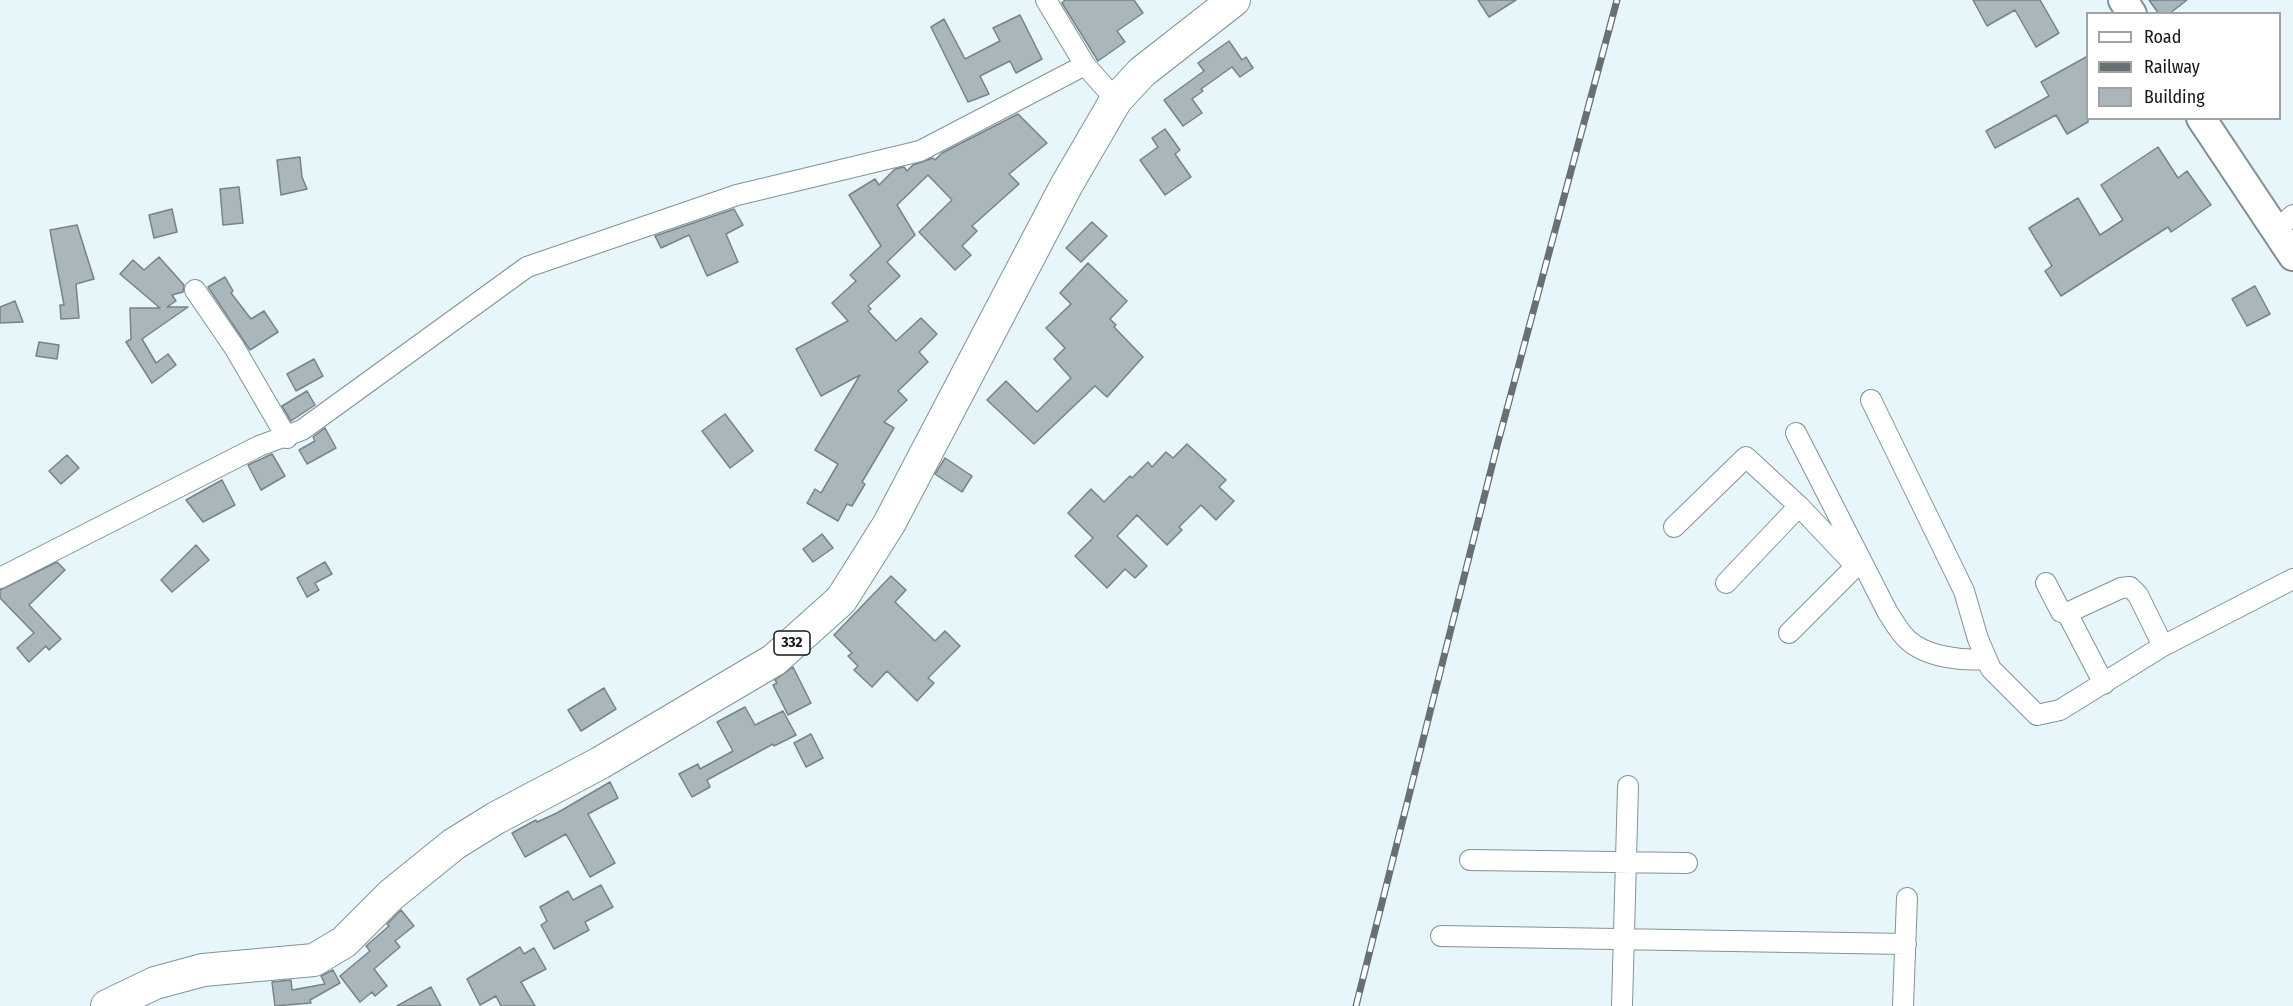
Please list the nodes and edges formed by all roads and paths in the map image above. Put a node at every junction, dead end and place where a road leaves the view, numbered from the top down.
1 (1046, 0) edge
2 (1233, 0) edge
3 (1085, 65) junction
4 (1116, 100) junction
5 (2203, 120) edge
6 (2284, 223) edge
7 (2293, 256) edge
8 (195, 290) dead end
9 (1871, 400) dead end
10 (1796, 433) dead end
11 (287, 438) junction
12 (1799, 506) junction
13 (1674, 527) dead end
14 (1858, 563) junction
15 (0, 578) edge
16 (2293, 579) edge
17 (1726, 583) dead end
18 (2046, 583) dead end
19 (2067, 613) junction
20 (1789, 633) dead end
21 (2163, 646) junction
22 (1986, 659) junction
23 (2104, 684) junction
24 (1628, 786) dead end
25 (1470, 860) dead end
26 (1625, 861) junction
27 (1687, 863) dead end
28 (1907, 898) dead end
29 (1441, 936) dead end
30 (1623, 938) junction
31 (1905, 944) junction
32 (107, 1006) edge
33 (1622, 1006) edge
34 (1903, 1006) edge

1 - 3 street
2 - 4 main road, 332
3 - 4 street
3 - 11 street
4 - 32 main road, 332
5 - 6 street
6 - 7 street
8 - 11 street
9 - 22 street
10 - 14 street
11 - 15 street
12 - 13 street
12 - 14 street
12 - 17 street
14 - 20 street
14 - 22 street
16 - 21 street
18 - 19 street
19 - 21 street
19 - 23 street
21 - 23 street
22 - 23 street
24 - 26 street
25 - 26 street
26 - 27 street
26 - 30 street
28 - 31 street
29 - 30 street
30 - 31 street
30 - 33 street
31 - 34 street

